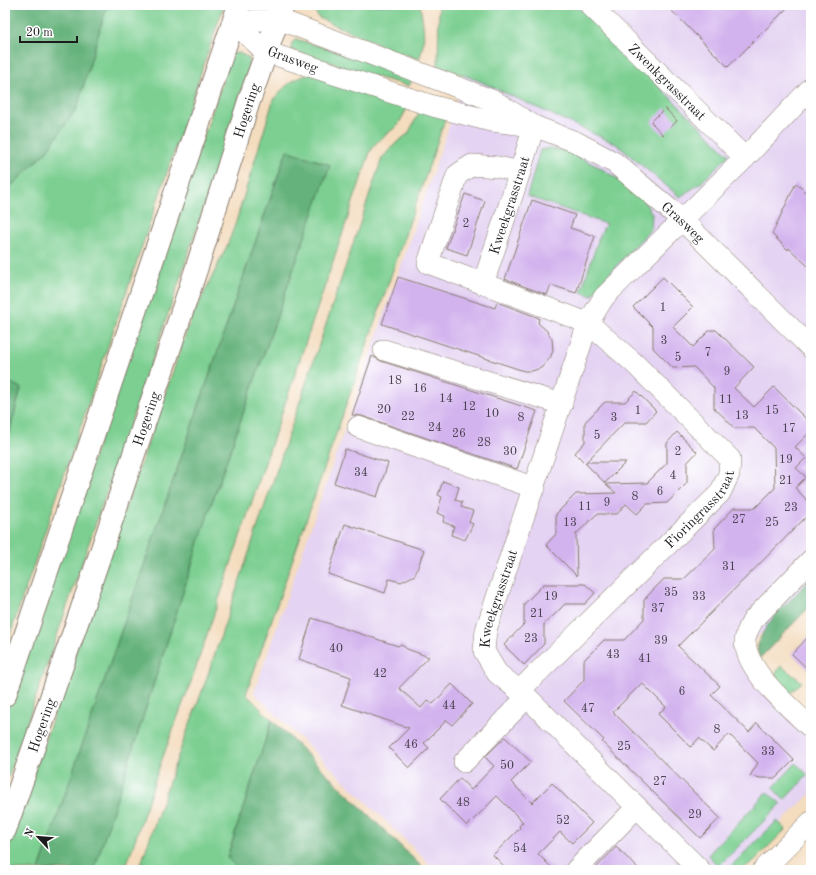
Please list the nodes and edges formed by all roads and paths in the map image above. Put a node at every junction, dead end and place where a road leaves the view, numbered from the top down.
1 (590, 5) edge
2 (280, 12) edge
3 (236, 14) edge
4 (266, 52) junction
5 (811, 88) edge
6 (534, 126) junction
7 (745, 158) junction
8 (520, 172) junction
9 (681, 219) junction
10 (483, 284) junction
11 (588, 324) junction
12 (811, 348) edge
13 (384, 350) dead end
14 (562, 404) junction
15 (358, 427) dead end
16 (535, 488) junction
17 (811, 560) edge
18 (523, 694) junction
19 (5, 695) edge
20 (811, 728) edge
21 (464, 762) dead end
22 (637, 807) junction
23 (811, 822) edge
24 (5, 830) edge
25 (576, 870) edge
26 (700, 870) edge
27 (763, 870) edge

1 - 7 street, Zwenkgrasstraat
2 - 3 street, Grasweg
2 - 4 highway, Hogering
2 - 6 street, Grasweg
3 - 4 street, Grasweg
3 - 19 highway
4 - 6 street, Grasweg
4 - 24 highway, Hogering
5 - 7 street
6 - 8 street, Kweekgrasstraat
6 - 9 street, Grasweg
7 - 9 street
8 - 10 street, Kweekgrasstraat
8 - 10 street
9 - 11 street, Kweekgrasstraat
9 - 12 street, Grasweg
10 - 11 street
11 - 14 street, Kweekgrasstraat
11 - 18 street, Fioringrasstraat
13 - 14 street
14 - 16 street, Kweekgrasstraat
15 - 16 street
16 - 18 street, Kweekgrasstraat
17 - 20 street
18 - 21 street
18 - 22 street, Kweekgrasstraat
22 - 25 street
22 - 26 street, Kweekgrasstraat
23 - 27 street

